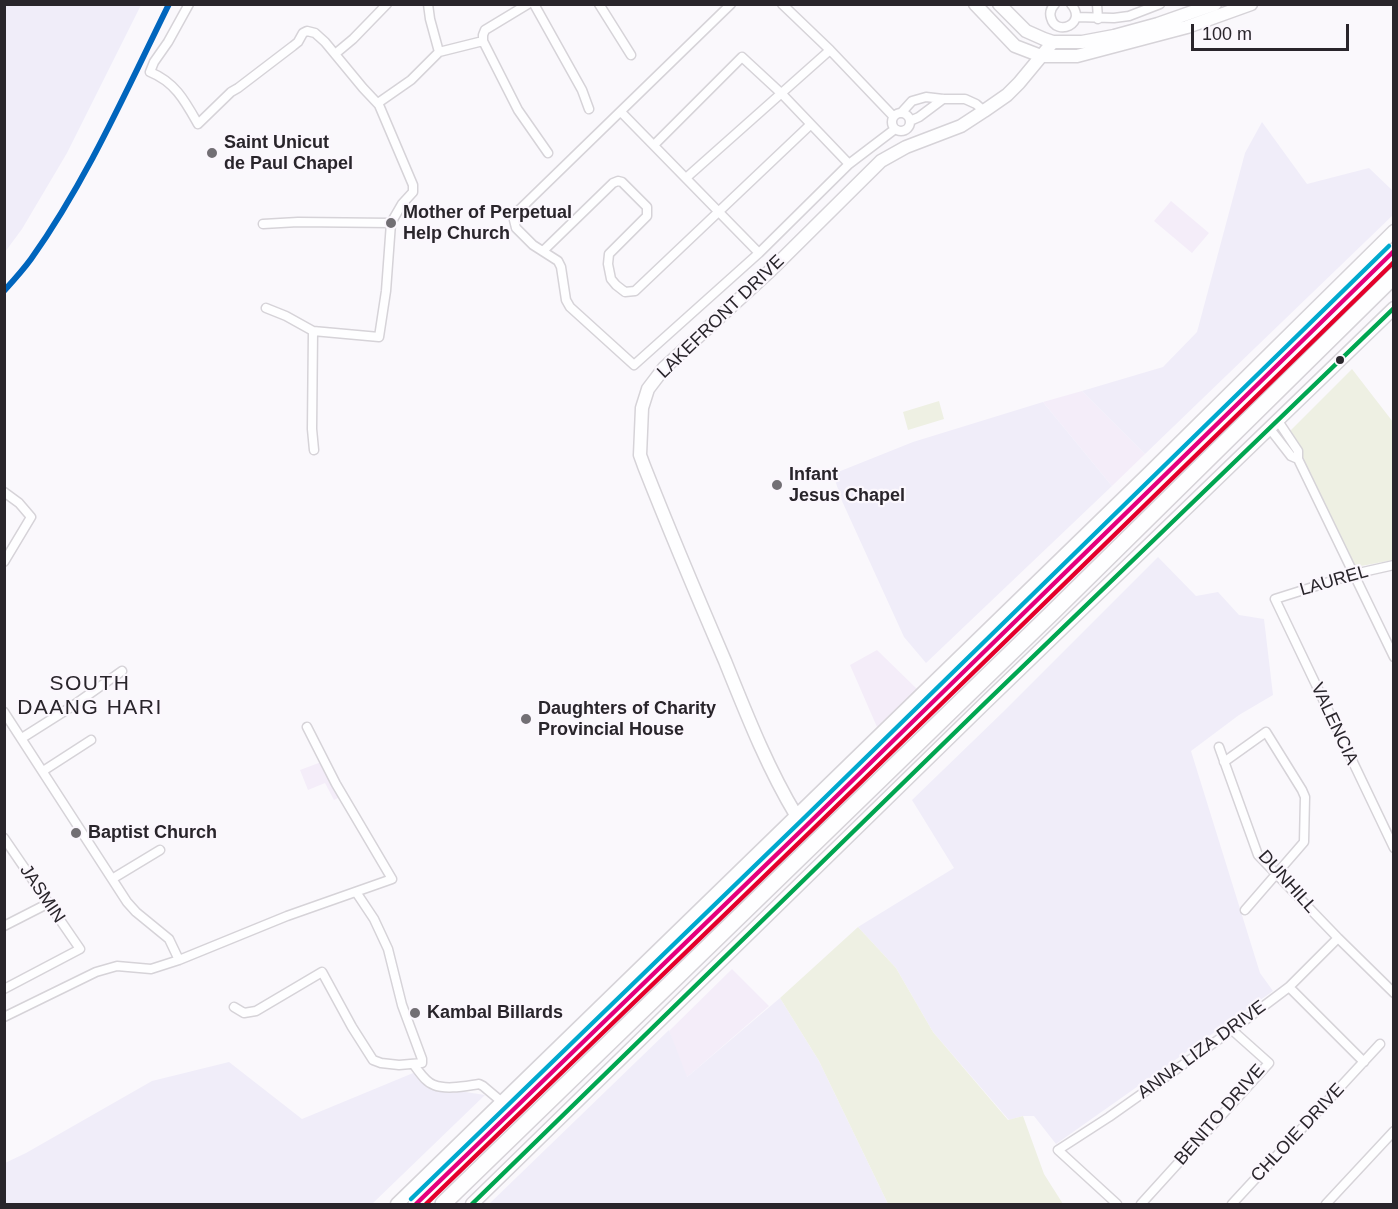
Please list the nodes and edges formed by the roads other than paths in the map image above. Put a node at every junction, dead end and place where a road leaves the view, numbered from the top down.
1 (189, 4) edge
2 (387, 4) edge
3 (428, 4) edge
4 (528, 4) edge
5 (534, 4) edge
6 (599, 4) edge
7 (731, 4) edge
8 (782, 4) edge
9 (975, 4) edge
10 (999, 4) edge
11 (1071, 4) edge
12 (1097, 4) edge
13 (1160, 4) edge
14 (1215, 4) edge
15 (1251, 4) edge
16 (1055, 5) edge
17 (1076, 17) junction
18 (1098, 19) junction
19 (483, 41) junction
20 (1053, 42) junction
21 (830, 50) junction
22 (439, 52) junction
23 (335, 54) junction
24 (631, 55) dead end
25 (1041, 56) junction
26 (782, 94) junction
27 (943, 99) junction
28 (378, 103) junction
29 (590, 109) dead end
30 (984, 111) junction
31 (621, 112) junction
32 (897, 114) junction
33 (910, 121) junction
34 (810, 125) junction
35 (895, 129) junction
36 (654, 145) junction
37 (548, 153) dead end
38 (849, 164) junction
39 (686, 178) junction
40 (719, 212) junction
41 (391, 223) junction
42 (263, 224) dead end
43 (1394, 231) edge
44 (543, 251) junction
45 (1394, 251) edge
46 (759, 253) junction
47 (1394, 259) edge
48 (1394, 276) edge
49 (1394, 289) edge
50 (266, 308) dead end
51 (1394, 308) edge
52 (313, 331) junction
53 (1274, 425) junction
54 (314, 450) dead end
55 (4, 492) edge
56 (4, 562) edge
57 (1394, 565) edge
58 (1354, 574) junction
59 (1275, 599) joint
60 (1394, 657) edge
61 (122, 671) dead end
62 (4, 712) edge
63 (307, 727) dead end
64 (22, 738) junction
65 (91, 740) dead end
66 (1219, 747) dead end
67 (1224, 762) junction
68 (43, 771) junction
69 (796, 815) junction
70 (4, 838) edge
71 (1394, 848) edge
72 (160, 850) dead end
73 (15, 853) junction
74 (4, 859) edge
75 (1276, 874) junction
76 (112, 879) junction
77 (356, 892) junction
78 (49, 903) junction
79 (1245, 910) dead end
80 (4, 926) edge
81 (1338, 938) junction
82 (178, 960) junction
83 (1289, 987) junction
84 (4, 989) edge
85 (1394, 993) edge
86 (234, 1007) dead end
87 (4, 1017) edge
88 (1232, 1029) junction
89 (1380, 1044) dead end
90 (1364, 1062) junction
91 (413, 1064) junction
92 (502, 1102) junction
93 (1394, 1131) edge
94 (397, 1204) edge
95 (416, 1204) edge
96 (426, 1204) edge
97 (443, 1204) edge
98 (454, 1204) edge
99 (471, 1204) edge
100 (1117, 1204) edge
101 (1141, 1204) edge
102 (1233, 1204) edge
103 (1326, 1204) edge

1 - 23 street
2 - 23 street
3 - 22 street
4 - 19 street
5 - 29 street
6 - 24 street
7 - 31 street
8 - 21 street
9 - 25 main road
10 - 20 main road
11 - 17 street
12 - 18 street
13 - 18 street
14 - 20 main road
15 - 25 main road
16 - 17 street
17 - 18 street
19 - 22 street
19 - 37 street
20 - 25 main road, LAKEFRONT DRIVE
21 - 26 street
21 - 32 street
22 - 28 street
23 - 28 street
25 - 30 main road, LAKEFRONT DRIVE
26 - 34 street
26 - 36 street
26 - 39 street
27 - 30 street
27 - 32 street
27 - 33 street
28 - 41 street
30 - 69 main road, LAKEFRONT DRIVE
31 - 36 street
31 - 44 street
32 - 33 street
32 - 35 street
33 - 35 street
34 - 38 street
34 - 40 street
35 - 38 street
36 - 39 street
38 - 46 street
39 - 40 street
40 - 44 street
40 - 46 street
41 - 42 street
41 - 52 street
43 - 69 main road
44 - 46 street
45 - 95 highway
47 - 96 highway
48 - 97 highway
49 - 98 highway
50 - 52 street
51 - 53 main road
52 - 54 street
53 - 58 street
53 - 99 main road
55 - 56 street
57 - 58 street, LAUREL
58 - 59 street, LAUREL
58 - 60 street
59 - 71 street, VALENCIA
61 - 64 street
62 - 64 street
63 - 77 street
64 - 68 street
65 - 68 street
66 - 67 street, DUNHILL
67 - 75 street, DUNHILL
67 - 75 street
68 - 76 street
69 - 92 main road
70 - 73 street, JASMIN
72 - 76 street
73 - 74 street
73 - 78 street, JASMIN
75 - 79 street
75 - 81 street, DUNHILL
76 - 82 street
77 - 82 street
77 - 91 street
78 - 80 street
78 - 84 street, JASMIN
81 - 83 street, ANNA LIZA DRIVE
81 - 85 street, DUNHILL
82 - 87 street
83 - 88 street, ANNA LIZA DRIVE
83 - 90 street
86 - 91 street
88 - 100 street, ANNA LIZA DRIVE
88 - 101 street, BENITO DRIVE
89 - 90 street, CHLOIE DRIVE
90 - 102 street, CHLOIE DRIVE
91 - 92 street
92 - 94 main road
93 - 103 street

